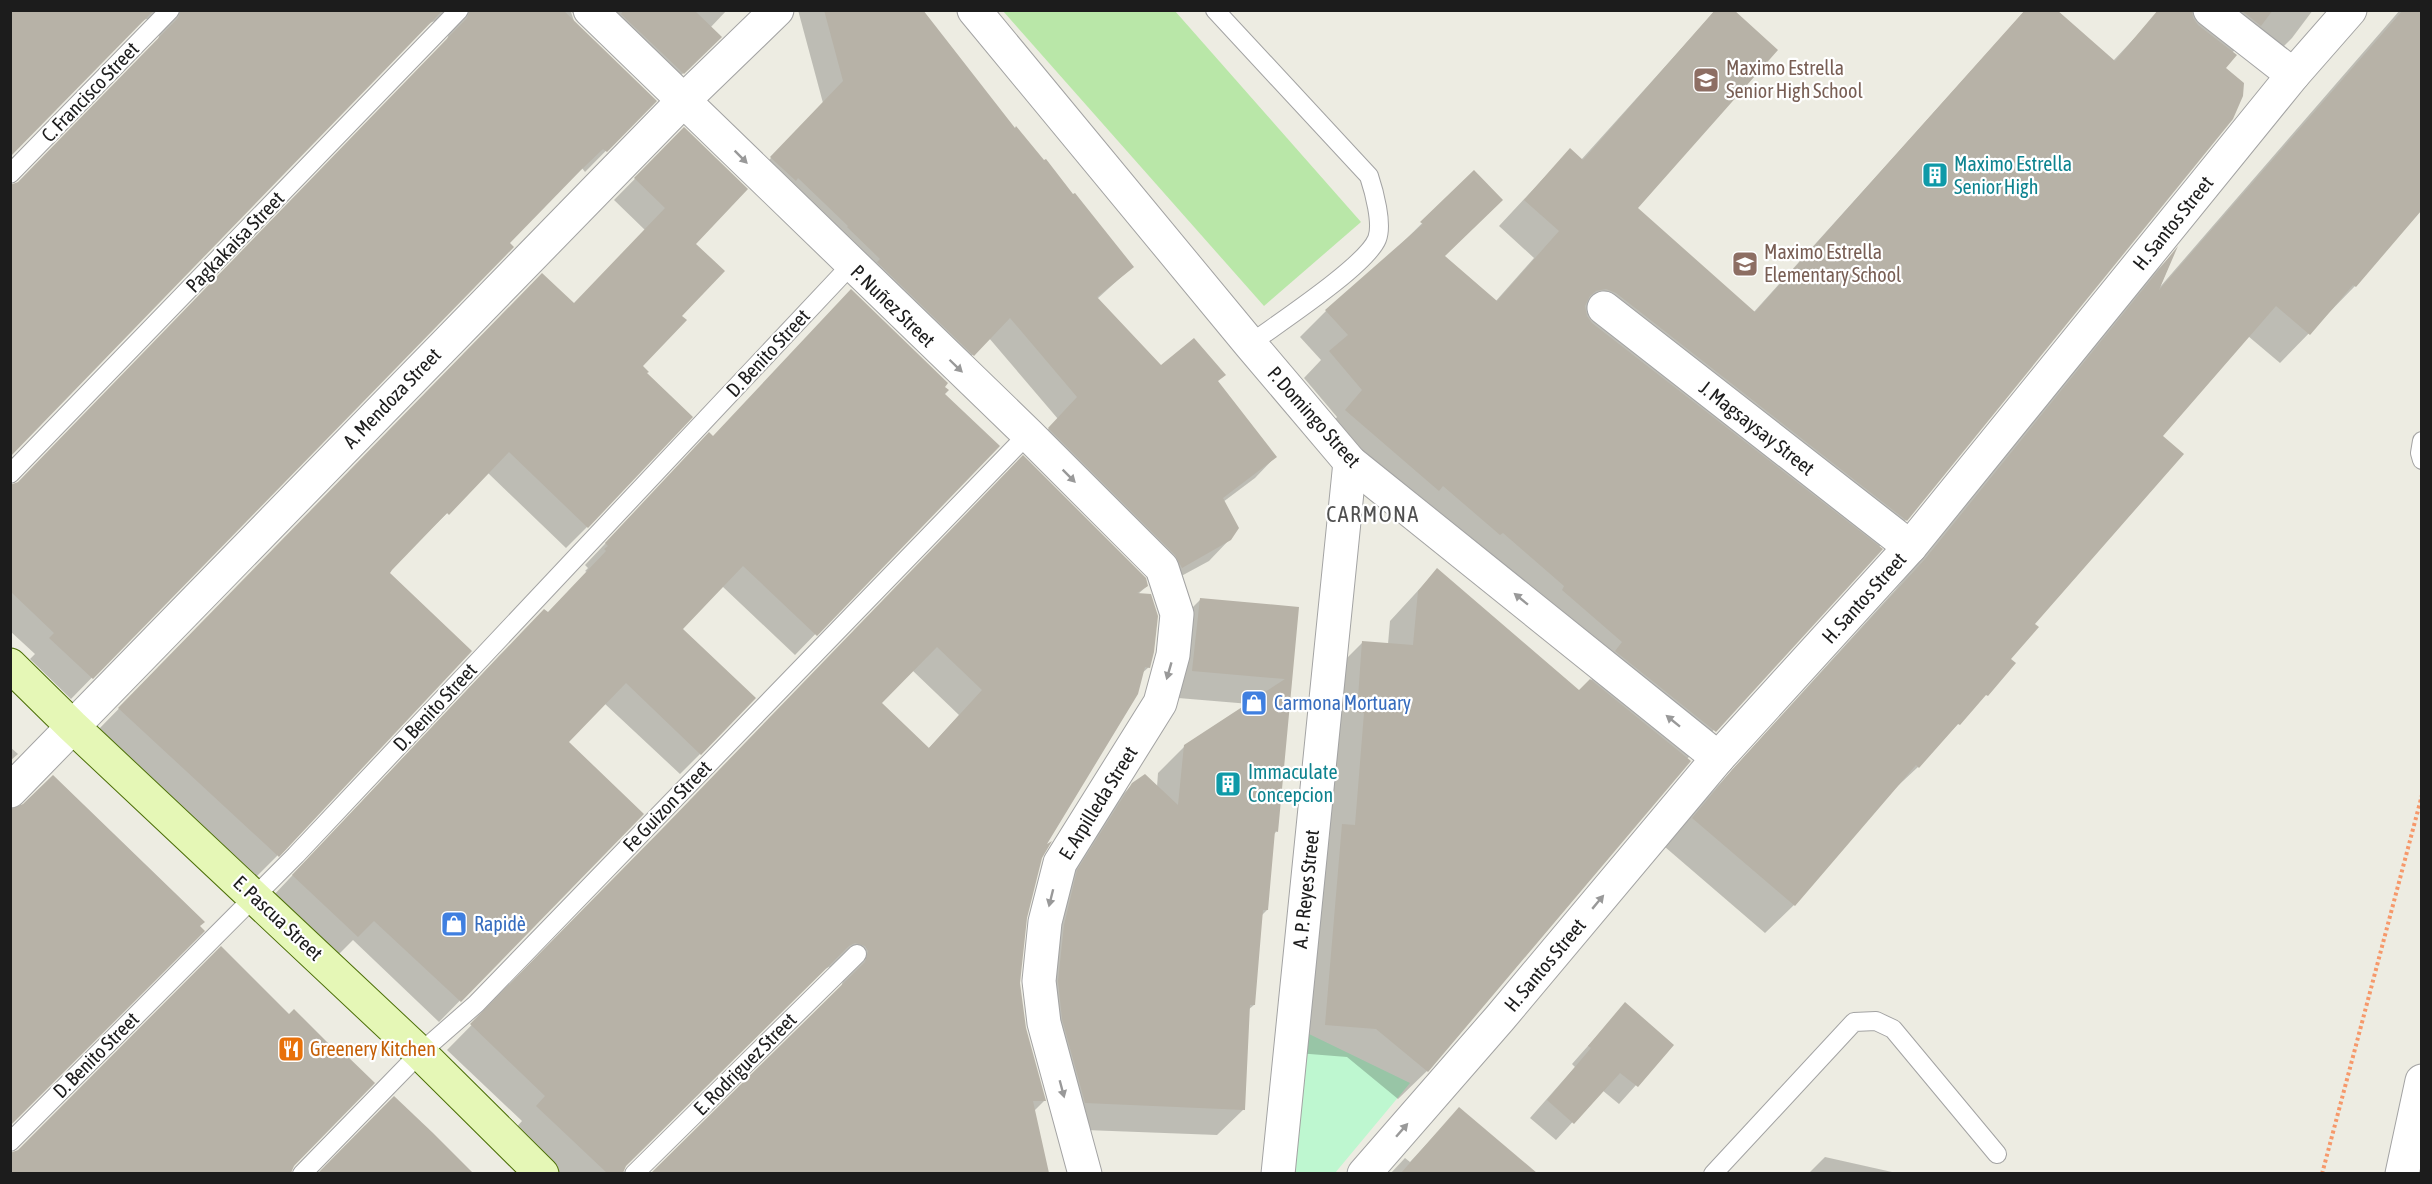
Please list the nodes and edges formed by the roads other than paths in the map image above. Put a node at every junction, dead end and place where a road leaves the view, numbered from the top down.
1 (170, 10) edge
2 (459, 10) edge
3 (590, 10) edge
4 (777, 10) edge
5 (974, 10) edge
6 (1215, 10) edge
7 (2210, 10) edge
8 (2350, 10) edge
9 (2293, 75) junction
10 (683, 100) junction
11 (10, 174) edge
12 (851, 265) junction
13 (1604, 308) dead end
14 (1250, 345) junction
15 (1028, 434) junction
16 (2421, 441) edge
17 (2421, 460) edge
18 (1350, 462) junction
19 (10, 474) edge
20 (1910, 547) junction
21 (1177, 614) joint
22 (10, 665) edge
23 (72, 726) junction
24 (1718, 758) junction
25 (10, 791) edge
26 (254, 895) junction
27 (857, 954) dead end
28 (420, 1053) junction
29 (2421, 1081) edge
30 (10, 1142) edge
31 (1997, 1154) dead end
32 (302, 1173) edge
33 (542, 1173) edge
34 (634, 1173) edge
35 (1085, 1173) edge
36 (1278, 1173) edge
37 (1364, 1173) edge
38 (1713, 1173) edge
39 (2402, 1173) edge

1 - 11 lane, C. Francisco Street
2 - 19 lane, Pagkakaisa Street
3 - 10 street, P. Nuñez Street
4 - 10 street, A. Mendoza Street
5 - 14 street, P. Domingo Street
6 - 14 lane
7 - 9 street
8 - 9 street, H. Santos Street
9 - 20 street, H. Santos Street
10 -> 12 street, P. Nuñez Street
10 - 23 street, A. Mendoza Street
12 -> 15 street, P. Nuñez Street
12 - 26 lane, D. Benito Street
13 - 20 street, J. Magsaysay Street
14 - 18 street, P. Domingo Street
15 -> 21 street, P. Nuñez Street
15 - 28 lane, Fe Guizon Street
16 - 17 lane
24 -> 18 street, P. Domingo Street
18 - 36 street, A. P. Reyes Street
20 - 24 street, H. Santos Street
21 -> 35 street, E. Arpilleda Street
22 - 23 street, E. Pascua Street
23 - 25 street, A. Mendoza Street
23 - 26 street, E. Pascua Street
37 -> 24 street, H. Santos Street
26 - 28 street, E. Pascua Street
26 - 30 lane, D. Benito Street
27 - 34 lane, E. Rodriguez Street
28 - 32 lane, Fe Guizon Street
28 - 33 street, E. Pascua Street
29 - 39 street
31 - 38 lane

